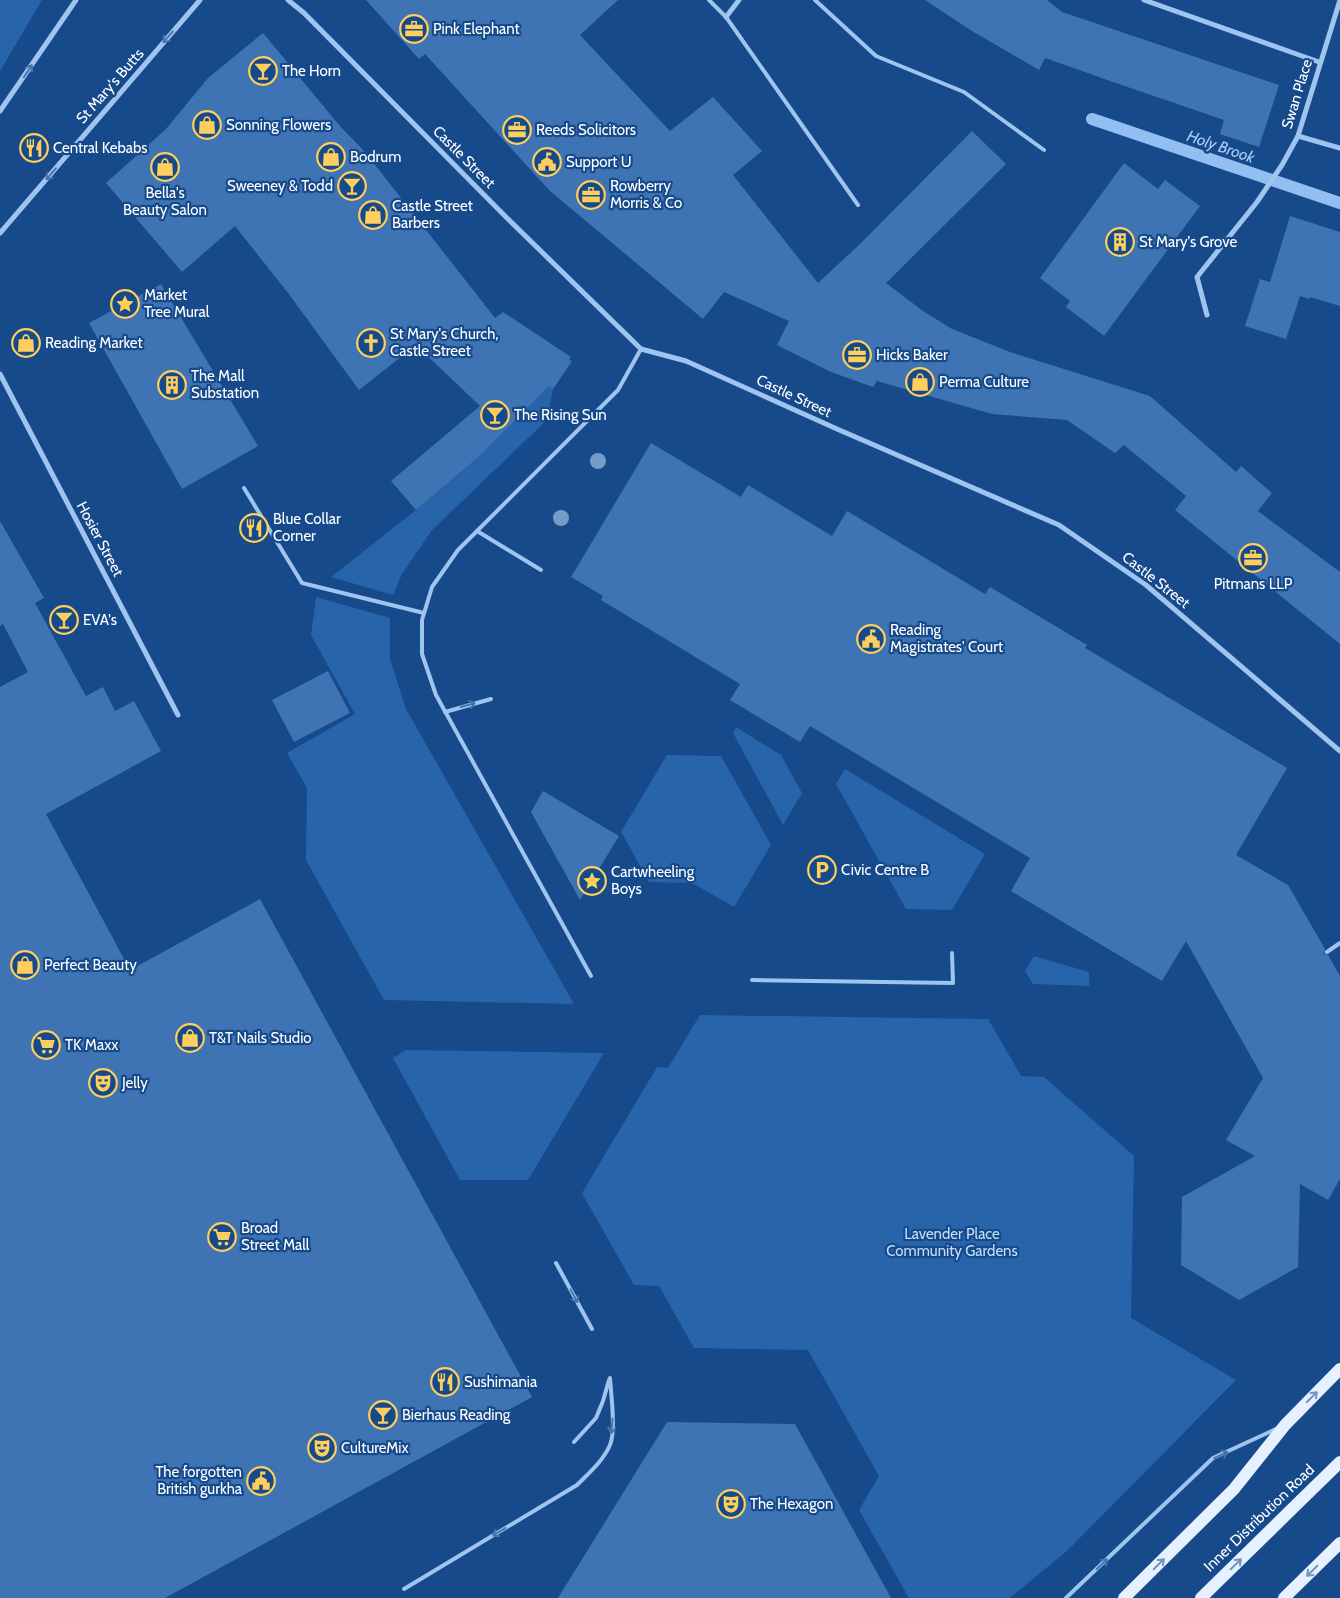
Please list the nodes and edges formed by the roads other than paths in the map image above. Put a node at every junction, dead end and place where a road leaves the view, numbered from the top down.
1 (76, 0) edge
2 (200, 0) edge
3 (288, 0) edge
4 (709, 0) edge
5 (740, 0) edge
6 (815, 0) edge
7 (1144, 0) edge
8 (1340, 0) edge
9 (726, 17) junction
10 (1320, 62) junction
11 (0, 111) edge
12 (1298, 136) junction
13 (1340, 148) edge
14 (1044, 150) dead end
15 (858, 205) dead end
16 (0, 233) edge
17 (1207, 315) dead end
18 (641, 349) junction
19 (0, 374) edge
20 (244, 488) dead end
21 (477, 531) junction
22 (541, 570) dead end
23 (424, 613) junction
24 (491, 699) dead end
25 (445, 712) junction
26 (178, 715) dead end
27 (1340, 751) edge
28 (1340, 943) edge
29 (1326, 952) dead end
30 (952, 953) dead end
31 (591, 976) dead end
32 (752, 980) dead end
33 (556, 1263) dead end
34 (592, 1329) dead end
35 (1340, 1369) edge
36 (1284, 1425) junction
37 (574, 1442) dead end
38 (1340, 1462) edge
39 (1340, 1543) edge
40 (404, 1589) dead end
41 (1066, 1598) edge
42 (1124, 1598) edge
43 (1201, 1598) edge
44 (1284, 1598) edge

11 -> 1 street
2 -> 16 street, St Mary's Butts
3 - 18 street, Castle Street
4 - 9 lane
5 - 9 street
6 - 14 lane
7 - 10 street
8 - 10 street, Swan Place
9 - 15 lane
10 - 12 street, Swan Place
12 - 13 street
12 - 17 street, Swan Place
18 - 21 lane
18 - 27 street, Castle Street
19 - 26 street, Hosier Street
20 - 23 lane
21 - 22 lane
21 - 23 lane
23 - 25 lane
25 -> 24 lane
25 - 31 lane
28 - 29 lane
30 - 32 lane
33 -> 34 lane
36 -> 35 main road
41 -> 36 lane
42 -> 36 main road
37 -> 40 lane
43 -> 38 main road, Inner Distribution Road
39 -> 44 main road

